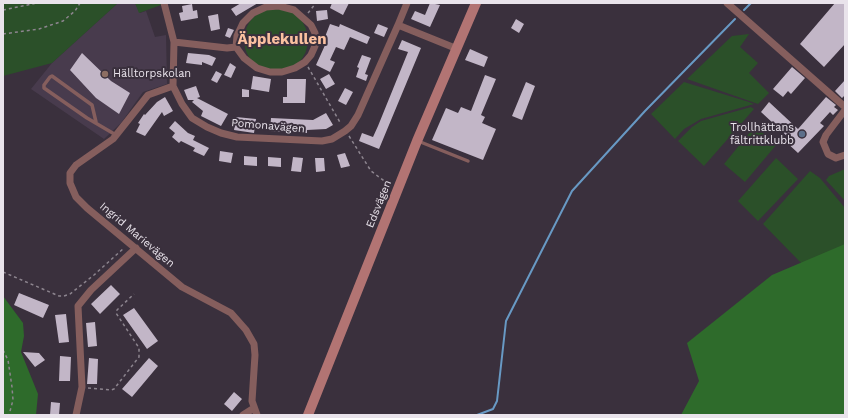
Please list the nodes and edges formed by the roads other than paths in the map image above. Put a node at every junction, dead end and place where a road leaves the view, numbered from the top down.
1 (164, 3) edge
2 (407, 3) edge
3 (476, 3) edge
4 (727, 3) edge
5 (398, 25) junction
6 (174, 42) junction
7 (236, 47) junction
8 (455, 48) junction
9 (173, 86) junction
10 (845, 107) edge
11 (845, 110) edge
12 (96, 122) junction
13 (117, 135) junction
14 (417, 141) junction
15 (845, 155) edge
16 (468, 161) dead end
17 (136, 248) junction
18 (255, 412) edge
19 (76, 415) edge
20 (243, 415) edge
21 (308, 415) edge

1 - 6 street, Pomonavägen
2 - 5 street, Pomonavägen
3 - 8 street, Edsvägen
4 - 10 street
5 - 8 street
5 - 9 street, Pomonavägen
6 - 7 street
6 - 9 street, Pomonavägen
7 - 7 street
8 - 14 street, Edsvägen
9 - 13 street, Ingrid Marievägen
11 - 15 street
12 - 12 lane
12 - 13 lane
13 - 17 street, Ingrid Marievägen
14 - 16 lane
14 - 21 street, Edsvägen
17 - 18 street, Ingrid Marievägen
17 - 19 street
18 - 20 street

